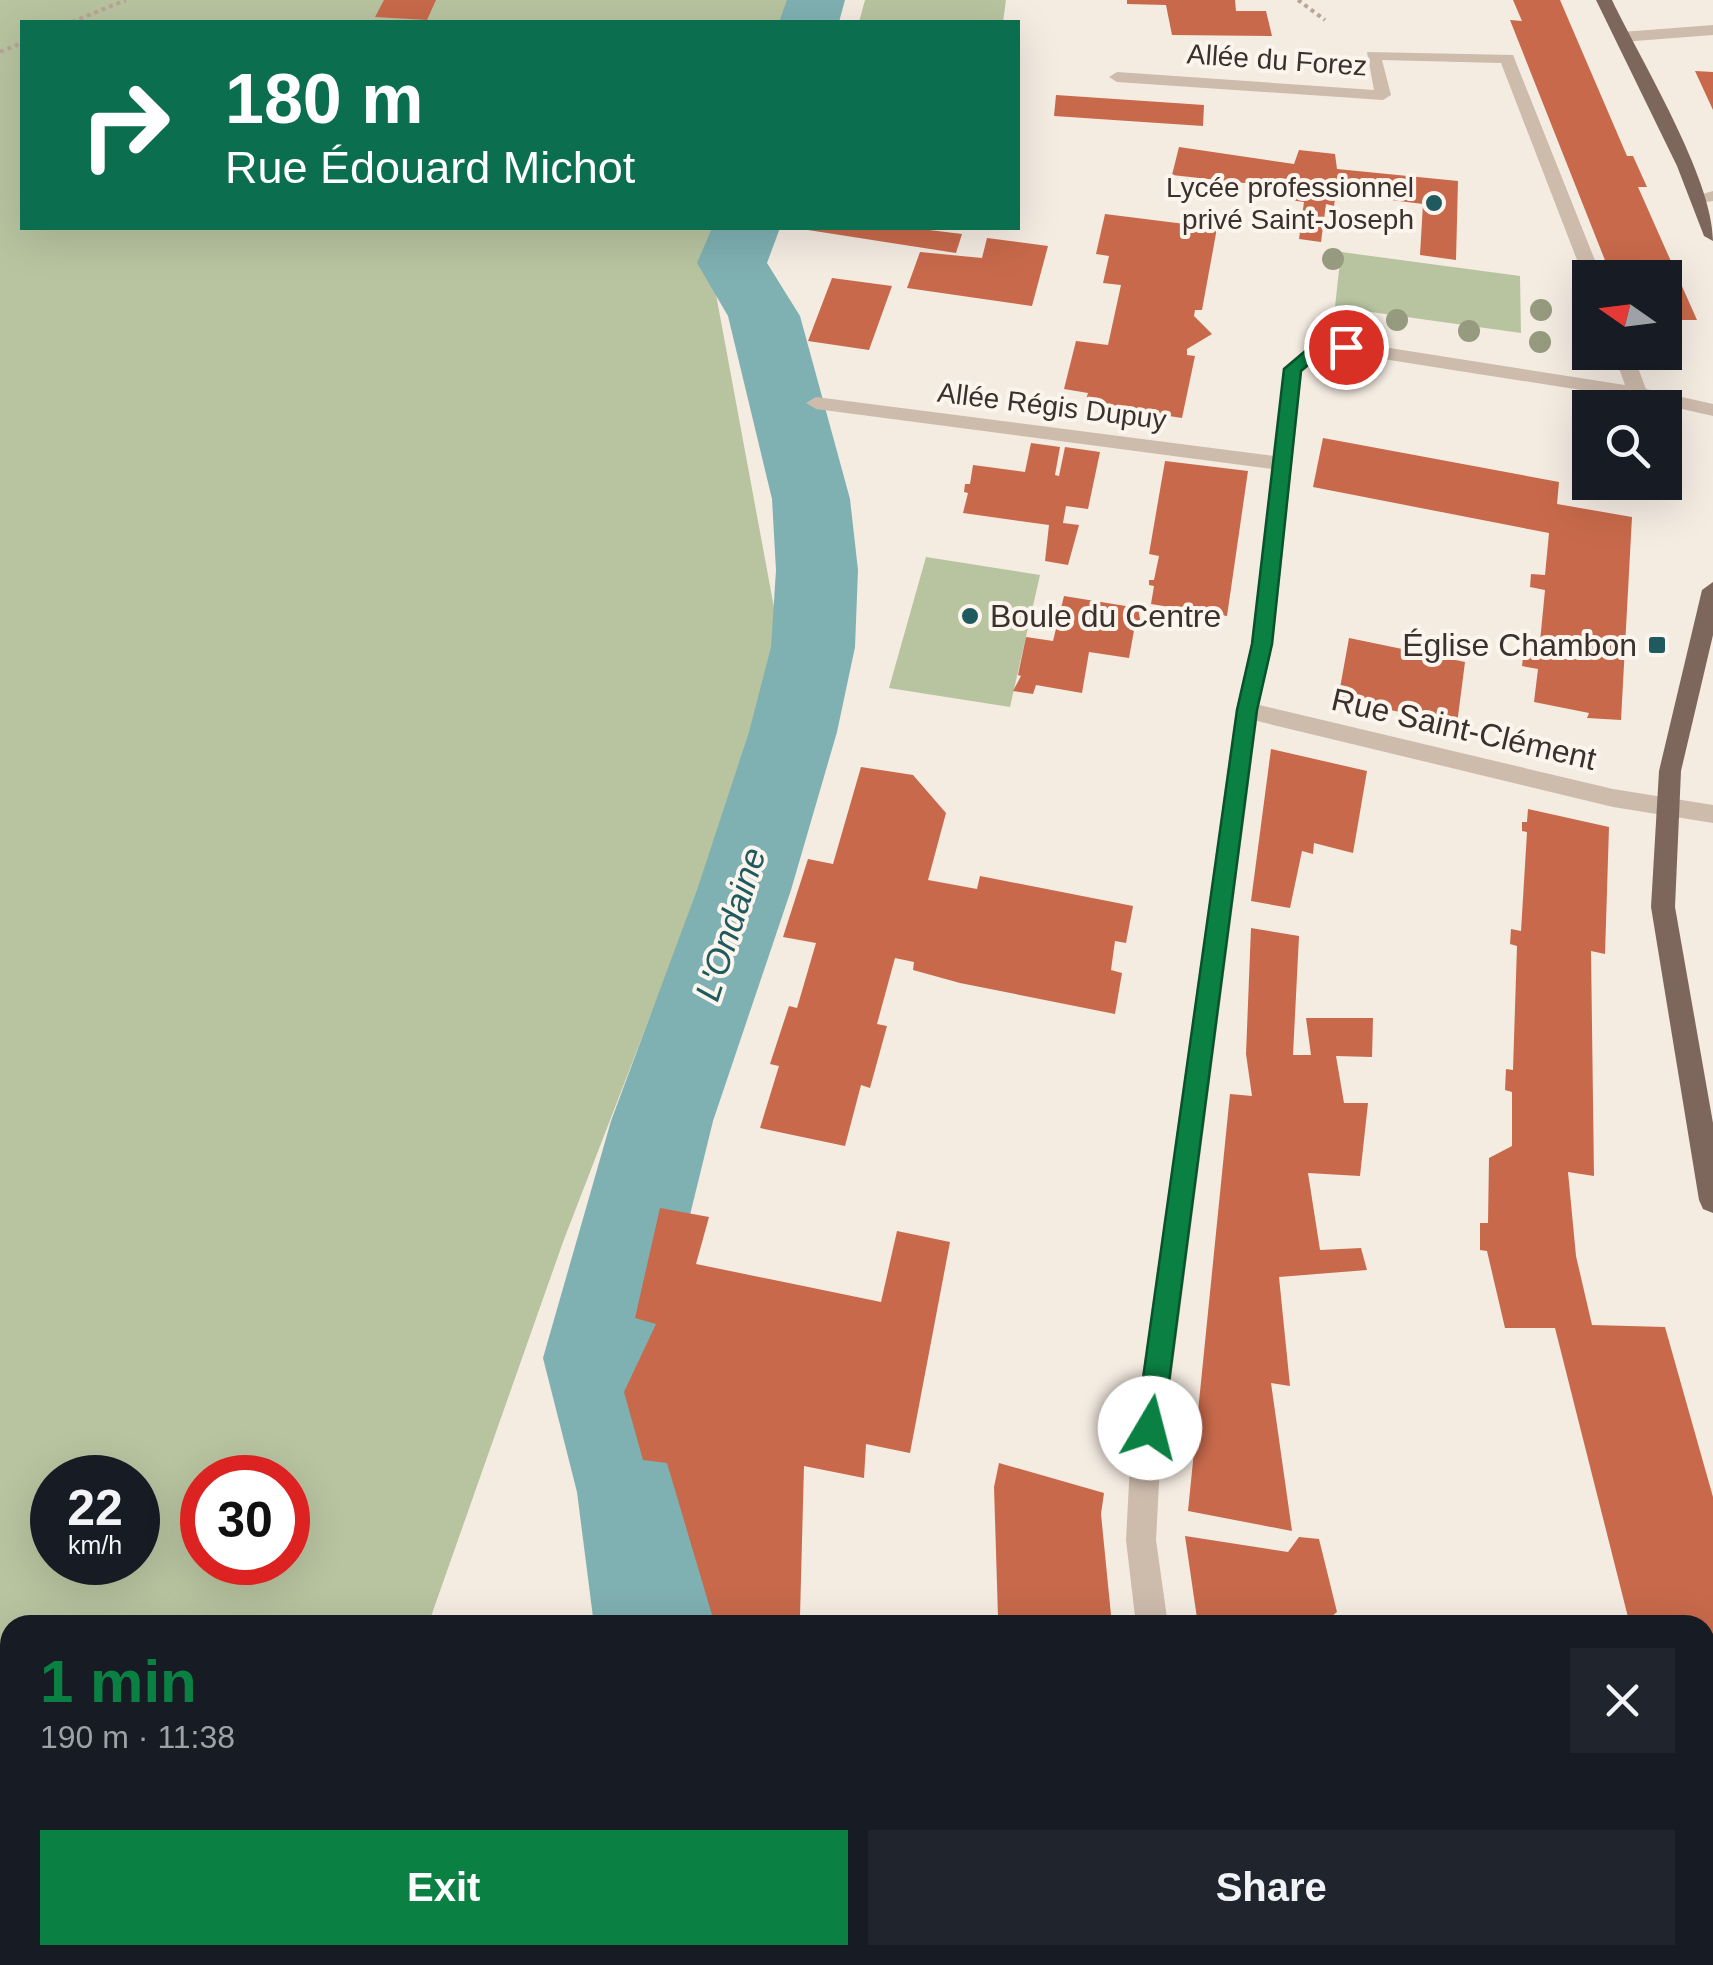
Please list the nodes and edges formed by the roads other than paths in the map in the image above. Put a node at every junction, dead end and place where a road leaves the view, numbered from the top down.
1 (1604, 0) edge
2 (1713, 30) edge
3 (1622, 37) junction
4 (1117, 77) dead end
5 (1705, 197) edge
6 (1713, 236) edge
7 (1586, 260) edge
8 (1619, 390) edge
9 (816, 403) dead end
10 (1682, 403) edge
11 (1713, 410) edge
12 (1282, 464) junction
13 (1713, 590) edge
14 (1247, 710) junction
15 (1667, 806) junction
16 (1713, 814) edge
17 (1713, 1200) edge
18 (1151, 1615) edge

1 - 3 main road
2 - 3 street
3 - 5 main road
4 - 7 street, Allée du Forez
5 - 6 main road
8 - 12 street
9 - 12 street, Allée Régis Dupuy
10 - 11 street
12 - 14 street
13 - 15 main road
14 - 15 street, Rue Saint-Clément
14 - 18 street
15 - 16 street, Rue Saint-Clément
15 - 17 main road

